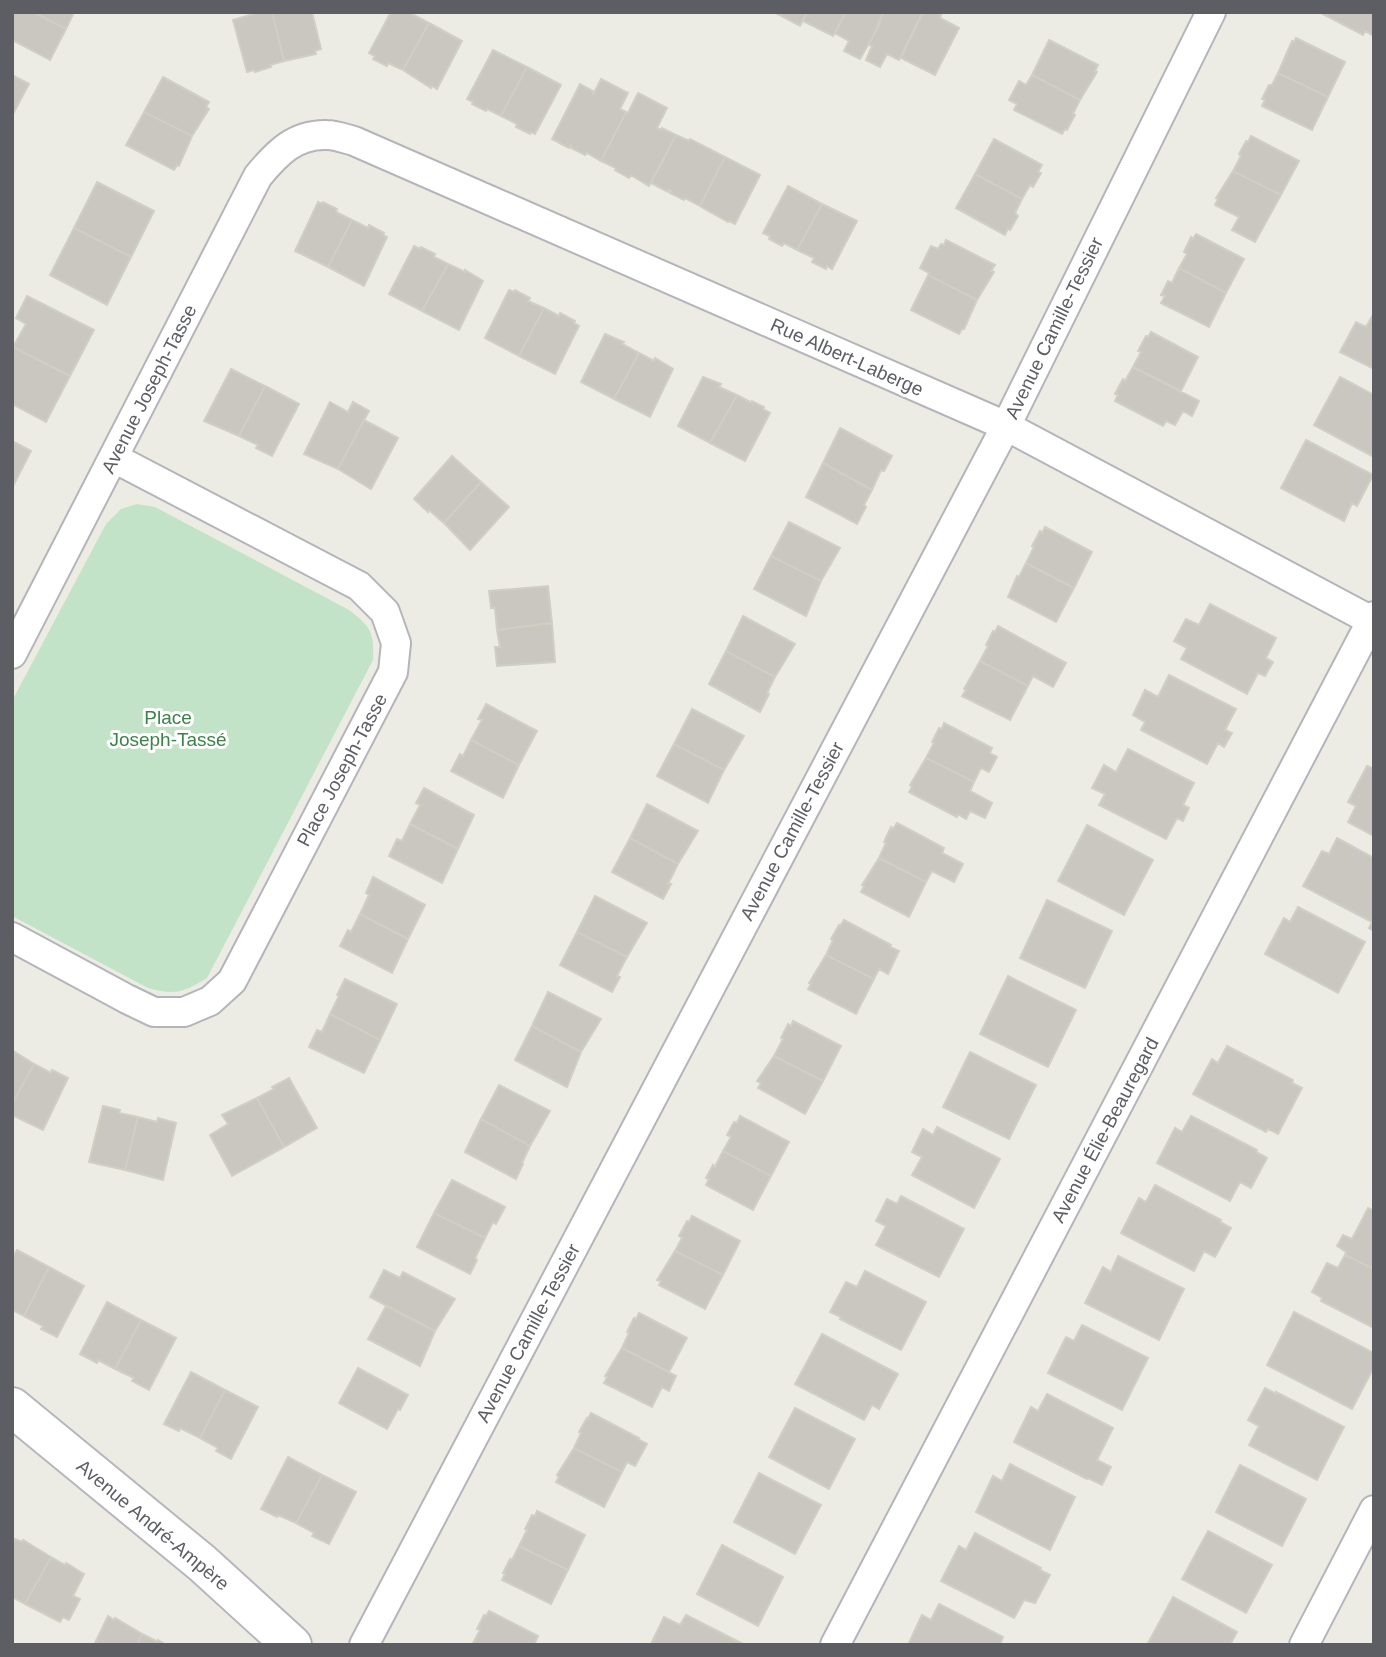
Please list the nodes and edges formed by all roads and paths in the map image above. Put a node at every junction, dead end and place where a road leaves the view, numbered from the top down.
1 (1207, 14) edge
2 (303, 138) joint
3 (1006, 426) junction
4 (114, 458) junction
5 (1373, 619) edge
6 (12, 654) edge
7 (12, 937) edge
8 (12, 1407) edge
9 (1374, 1510) edge
10 (292, 1645) edge
11 (364, 1645) edge
12 (835, 1645) edge
13 (1304, 1645) edge

1 - 3 street, Avenue Camille-Tessier
2 - 3 street, Rue Albert-Laberge
2 - 4 street, Avenue Joseph-Tasse
3 - 5 street, Rue Albert-Laberge
3 - 11 street, Avenue Camille-Tessier
4 - 6 street, Avenue Joseph-Tasse
4 - 7 street, Place Joseph-Tasse
5 - 12 street, Avenue Élie-Beauregard
8 - 10 street, Avenue André-Ampère
9 - 13 street

